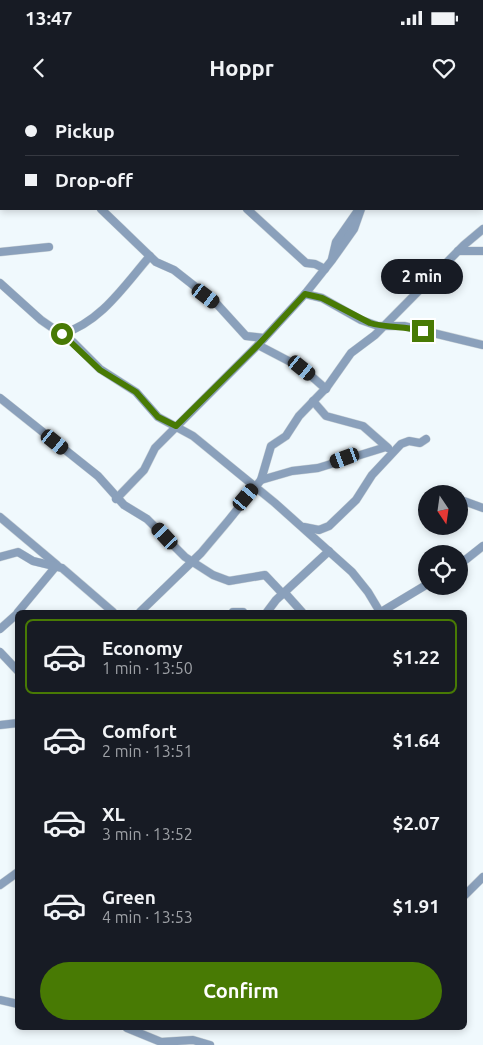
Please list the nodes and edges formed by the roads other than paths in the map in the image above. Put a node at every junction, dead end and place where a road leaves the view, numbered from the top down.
1 (102, 210) edge
2 (248, 210) edge
3 (359, 210) edge
4 (483, 229) edge
5 (49, 247) dead end
6 (483, 251) edge
7 (0, 252) edge
8 (458, 252) junction
9 (150, 256) junction
10 (324, 269) junction
11 (0, 283) edge
12 (305, 294) junction
13 (384, 326) junction
14 (62, 334) junction
15 (264, 338) junction
16 (258, 345) junction
17 (483, 345) edge
18 (326, 388) junction
19 (0, 398) edge
20 (313, 402) junction
21 (176, 426) junction
22 (426, 439) dead end
23 (386, 447) junction
24 (394, 452) junction
25 (261, 480) junction
26 (255, 486) junction
27 (116, 499) junction
28 (468, 503) edge
29 (483, 508) edge
30 (0, 517) edge
31 (300, 526) junction
32 (483, 546) edge
33 (329, 551) junction
34 (0, 557) edge
35 (468, 558) edge
36 (192, 561) junction
37 (56, 565) junction
38 (418, 591) edge
39 (284, 594) junction
40 (20, 610) edge
41 (111, 610) edge
42 (142, 610) edge
43 (269, 610) edge
44 (300, 610) edge
45 (379, 610) edge
46 (384, 610) edge
47 (15, 616) edge
48 (0, 629) edge
49 (0, 652) edge
50 (15, 668) edge
51 (15, 723) edge
52 (0, 725) edge
53 (15, 874) edge
54 (483, 877) edge
55 (0, 885) edge
56 (467, 893) edge
57 (0, 1000) edge
58 (15, 1003) edge
59 (132, 1030) edge
60 (210, 1045) edge

1 - 9 street
2 - 10 street
3 - 10 street
4 - 8 street
5 - 7 street
6 - 8 street
8 - 13 street
9 - 14 street
9 - 15 street
10 - 12 street
11 - 14 street
12 - 13 street
12 - 15 street
13 - 17 street
13 - 18 street
14 - 21 street
15 - 16 street
16 - 18 street
16 - 21 street
18 - 20 street
19 - 27 street
20 - 23 street
20 - 25 street
21 - 26 street
21 - 27 street
22 - 24 street
23 - 24 street
23 - 25 street
24 - 31 street
25 - 26 street
26 - 31 street
26 - 36 street
27 - 36 street
28 - 29 street
30 - 37 street
31 - 33 street
32 - 35 street
33 - 39 street
33 - 45 street
34 - 37 street
36 - 39 street
36 - 42 street
37 - 40 street
37 - 41 street
38 - 46 street
39 - 43 street
39 - 44 street
47 - 48 street
49 - 50 street
51 - 52 street
53 - 55 street
54 - 56 street
57 - 58 street
59 - 60 street

